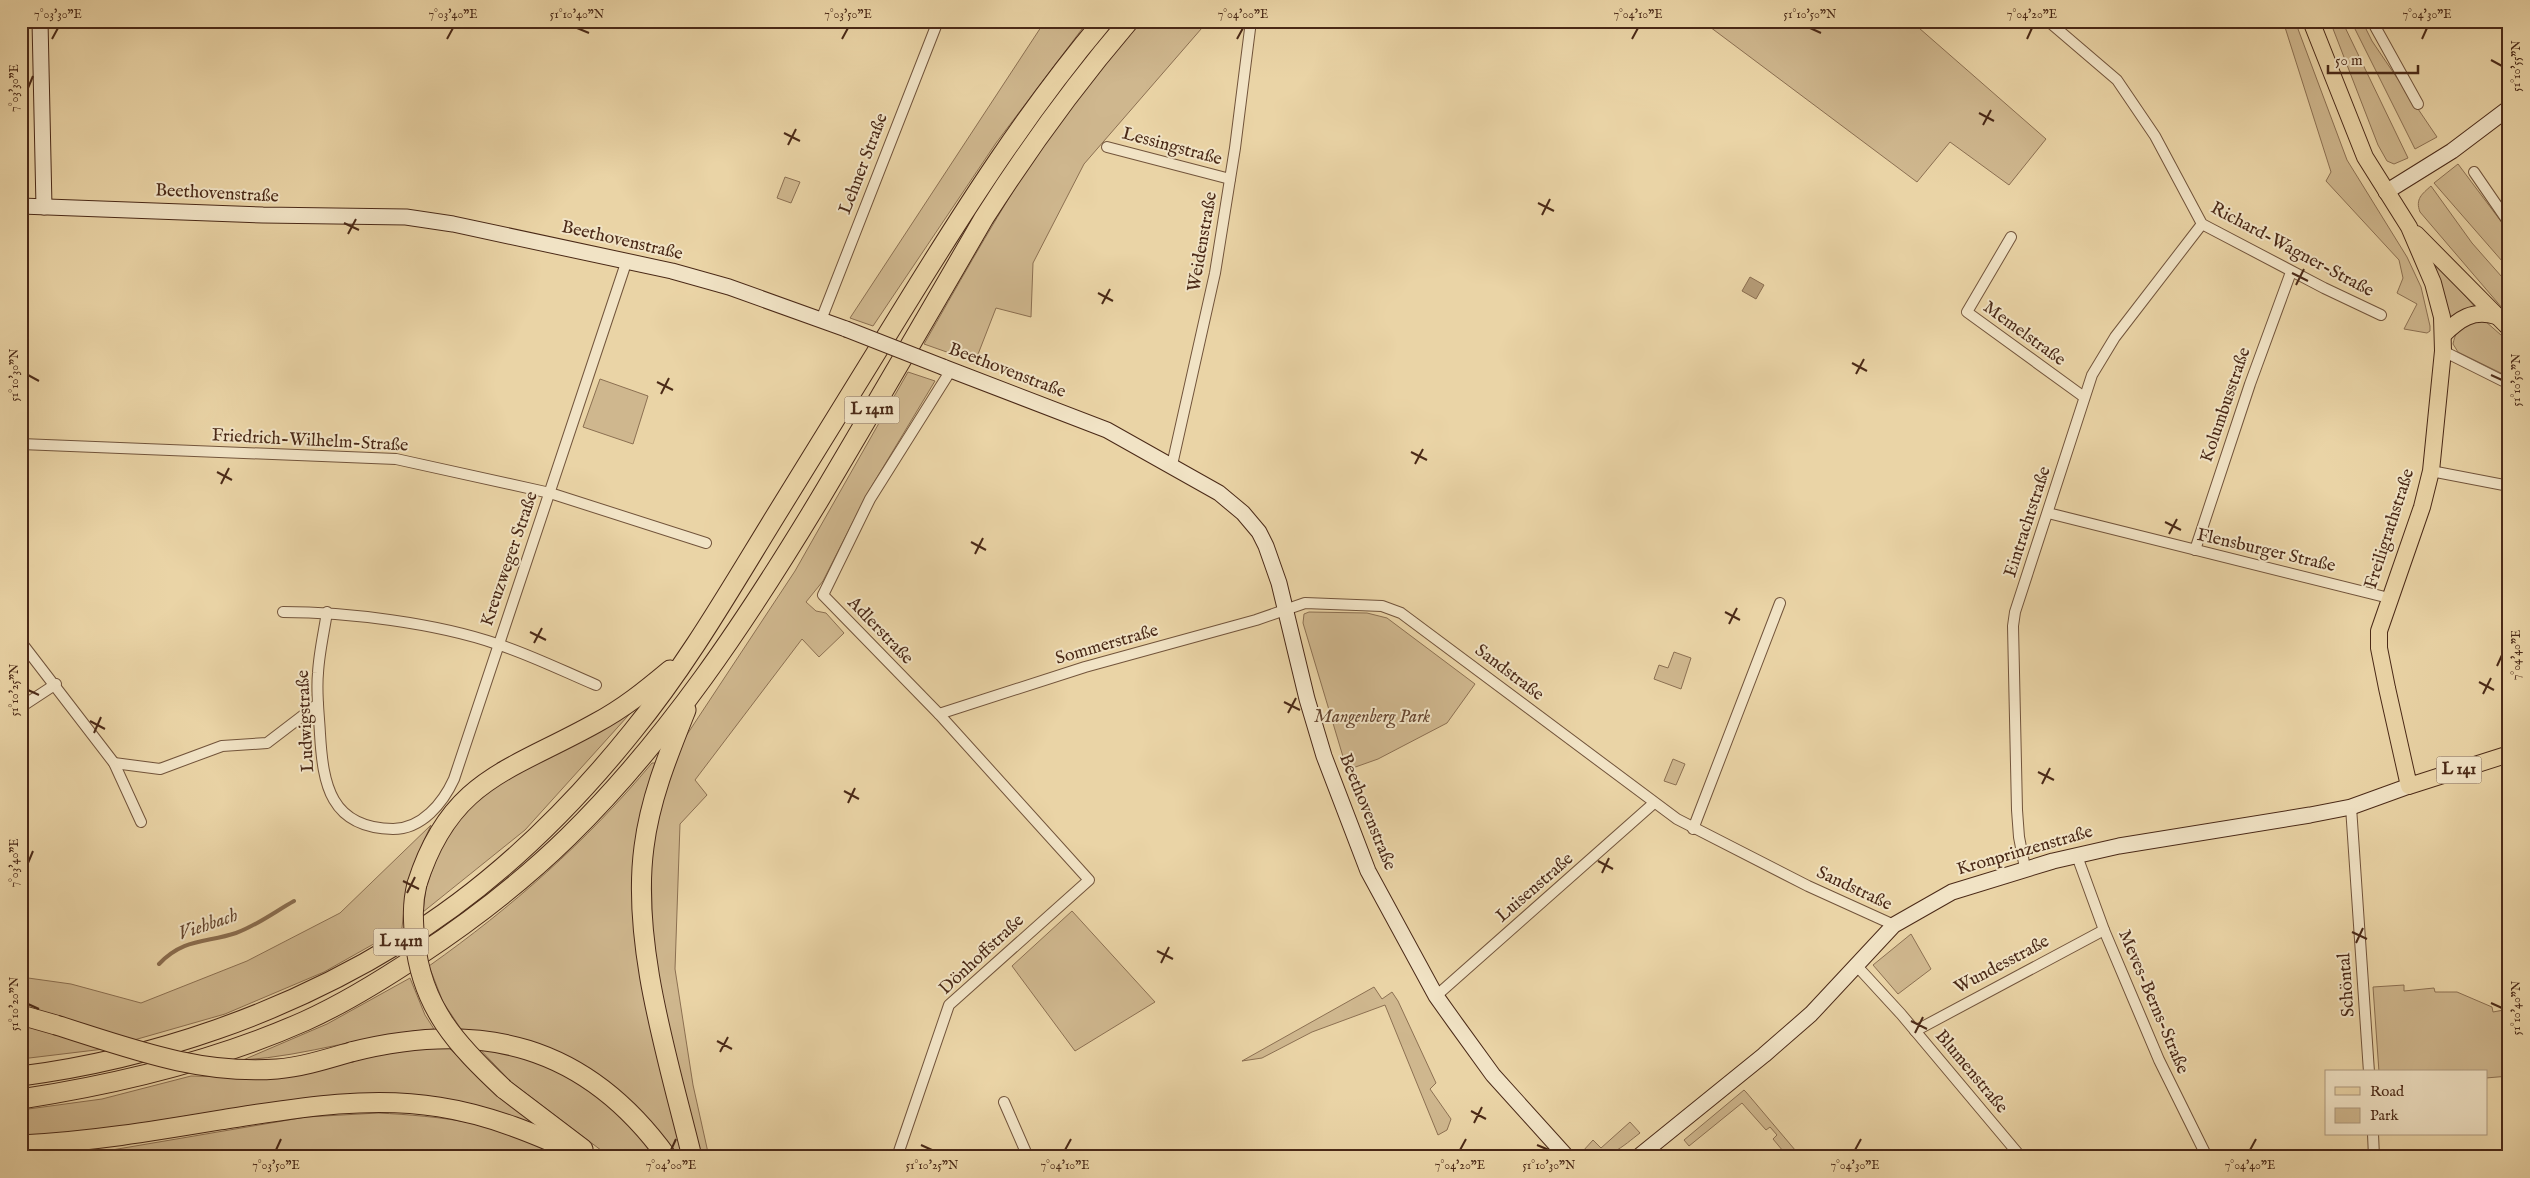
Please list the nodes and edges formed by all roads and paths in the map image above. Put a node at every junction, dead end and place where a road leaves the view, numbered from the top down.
1 (40, 21) edge
2 (938, 21) edge
3 (1103, 21) edge
4 (1129, 21) edge
5 (1251, 21) edge
6 (2048, 21) edge
7 (2311, 21) edge
8 (2372, 21) edge
9 (2418, 104) dead end
10 (2509, 108) edge
11 (1107, 147) dead end
12 (2474, 172) dead end
13 (1230, 179) junction
14 (2386, 192) junction
15 (21, 206) edge
16 (44, 207) junction
17 (2509, 223) edge
18 (2202, 224) junction
19 (2409, 227) junction
20 (2011, 237) dead end
21 (627, 260) junction
22 (2291, 272) junction
23 (2382, 315) dead end
24 (2496, 316) junction
25 (821, 320) junction
26 (2509, 328) edge
27 (2443, 343) junction
28 (947, 368) junction
29 (2509, 384) edge
30 (2084, 397) junction
31 (21, 444) edge
32 (1172, 466) junction
33 (2431, 471) junction
34 (2509, 486) edge
35 (550, 493) junction
36 (2048, 513) junction
37 (706, 543) dead end
38 (2195, 550) junction
39 (2389, 598) junction
40 (1780, 603) dead end
41 (1290, 607) junction
42 (283, 612) dead end
43 (327, 612) junction
44 (21, 642) edge
45 (497, 644) junction
46 (686, 656) junction
47 (56, 684) junction
48 (596, 685) dead end
49 (694, 691) junction
50 (318, 704) junction
51 (21, 707) edge
52 (939, 714) junction
53 (2509, 754) edge
54 (114, 763) junction
55 (2409, 786) junction
56 (1654, 803) junction
57 (2351, 806) junction
58 (141, 822) dead end
59 (382, 828) joint
60 (1694, 828) junction
61 (2077, 856) junction
62 (2025, 868) junction
63 (1089, 880) joint
64 (1894, 925) junction
65 (2104, 930) junction
66 (1855, 964) junction
67 (1436, 996) junction
68 (21, 1015) edge
69 (1915, 1031) junction
70 (2369, 1070) edge
71 (21, 1076) edge
72 (21, 1099) edge
73 (1004, 1102) dead end
74 (2373, 1136) edge
75 (21, 1146) edge
76 (586, 1157) edge
77 (592, 1157) edge
78 (667, 1157) edge
79 (692, 1157) edge
80 (897, 1157) edge
81 (1028, 1157) edge
82 (1567, 1157) edge
83 (1638, 1157) edge
84 (2021, 1157) edge
85 (2207, 1157) edge
86 (2374, 1157) edge

1 - 16 main road
2 - 25 street, Lehner Straße
3 - 46 highway, L 141n
4 - 49 highway, L 141n
5 - 13 street, Weidenstraße
6 - 18 street, Richard-Wagner-Straße
7 - 14 main road
8 - 9 street
10 - 14 main road
11 - 13 street, Lessingstraße
12 - 17 street
13 - 32 street, Weidenstraße
14 - 19 main road
15 - 16 main road, Beethovenstraße
16 - 21 main road, Beethovenstraße
18 - 22 street, Richard-Wagner-Straße
18 - 30 street, Eintrachtstraße
19 - 24 main road
19 - 27 main road, Freiligrathstraße
20 - 30 street, Memelstraße
21 - 25 main road, Beethovenstraße
21 - 35 street, Kreuzweger Straße
22 - 23 street, Richard-Wagner-Straße
22 - 38 street, Kolumbusstraße
24 - 26 main road
24 - 27 main road
25 - 28 main road, Beethovenstraße, bridge
27 - 29 street
27 - 33 main road, Freiligrathstraße
28 - 32 main road, Beethovenstraße
28 - 52 street, Adlerstraße
30 - 36 street, Eintrachtstraße
31 - 35 street, Friedrich-Wilhelm-Straße
32 - 41 main road, Beethovenstraße
33 - 34 street
33 - 39 main road, Freiligrathstraße
35 - 37 street, Friedrich-Wilhelm-Straße
35 - 45 street, Kreuzweger Straße
36 - 38 street, Flensburger Straße
36 - 62 street, Eintrachtstraße
38 - 39 street, Flensburger Straße
39 - 55 main road, Freiligrathstraße
40 - 60 street
41 - 52 street, Sommerstraße
41 - 56 street, Sandstraße
41 - 67 main road, Beethovenstraße
42 - 43 street
43 - 45 street
43 - 50 street, Ludwigstraße
44 - 47 street
45 - 48 street
45 - 59 street, Kreuzweger Straße
46 - 71 highway, L 141n
46 - 77 highway, bridge
47 - 51 street
47 - 54 street
49 - 72 highway, L 141n
49 - 79 highway
50 - 54 street
50 - 59 street, Ludwigstraße
52 - 63 street, Adlerstraße
53 - 55 main road, Kronprinzenstraße / L 141
54 - 58 street
55 - 57 main road, Kronprinzenstraße / L 141
56 - 60 street, Sandstraße
56 - 67 street, Luisenstraße
57 - 61 main road, Kronprinzenstraße / L 141
57 - 70 street, Schöntal
60 - 64 street, Sandstraße
61 - 62 main road, Kronprinzenstraße / L 141
61 - 65 street, Meves-Berns-Straße
62 - 64 main road, Kronprinzenstraße / L 141
63 - 80 street, Dönhoffstraße
64 - 66 main road, Kronprinzenstraße / L 141
65 - 69 street, Wundesstraße
65 - 85 street, Meves-Berns-Straße
66 - 69 street, Blumenstraße
66 - 83 main road, Kronprinzenstraße / L 141
67 - 82 main road, Beethovenstraße
68 - 78 highway, bridge
69 - 84 street, Blumenstraße
73 - 81 street
74 - 86 street
75 - 76 highway

